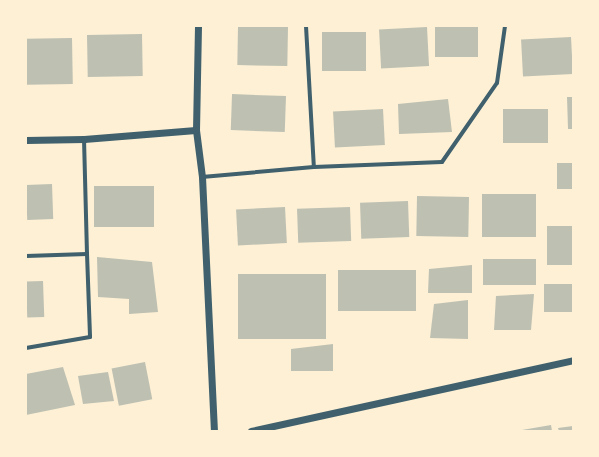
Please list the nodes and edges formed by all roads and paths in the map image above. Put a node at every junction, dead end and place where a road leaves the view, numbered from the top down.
1 (198, 26) edge
2 (306, 26) edge
3 (505, 26) edge
4 (196, 130) junction
5 (84, 139) junction
6 (26, 140) edge
7 (314, 167) junction
8 (202, 177) junction
9 (87, 254) junction
10 (26, 256) edge
11 (26, 348) edge
12 (573, 360) edge
13 (214, 431) edge
14 (251, 431) edge

1 - 4 street
2 - 7 street
3 - 7 street
4 - 5 street
4 - 8 street
5 - 6 street
5 - 9 street
7 - 8 street
8 - 13 street
9 - 10 street
9 - 11 street
12 - 14 street

